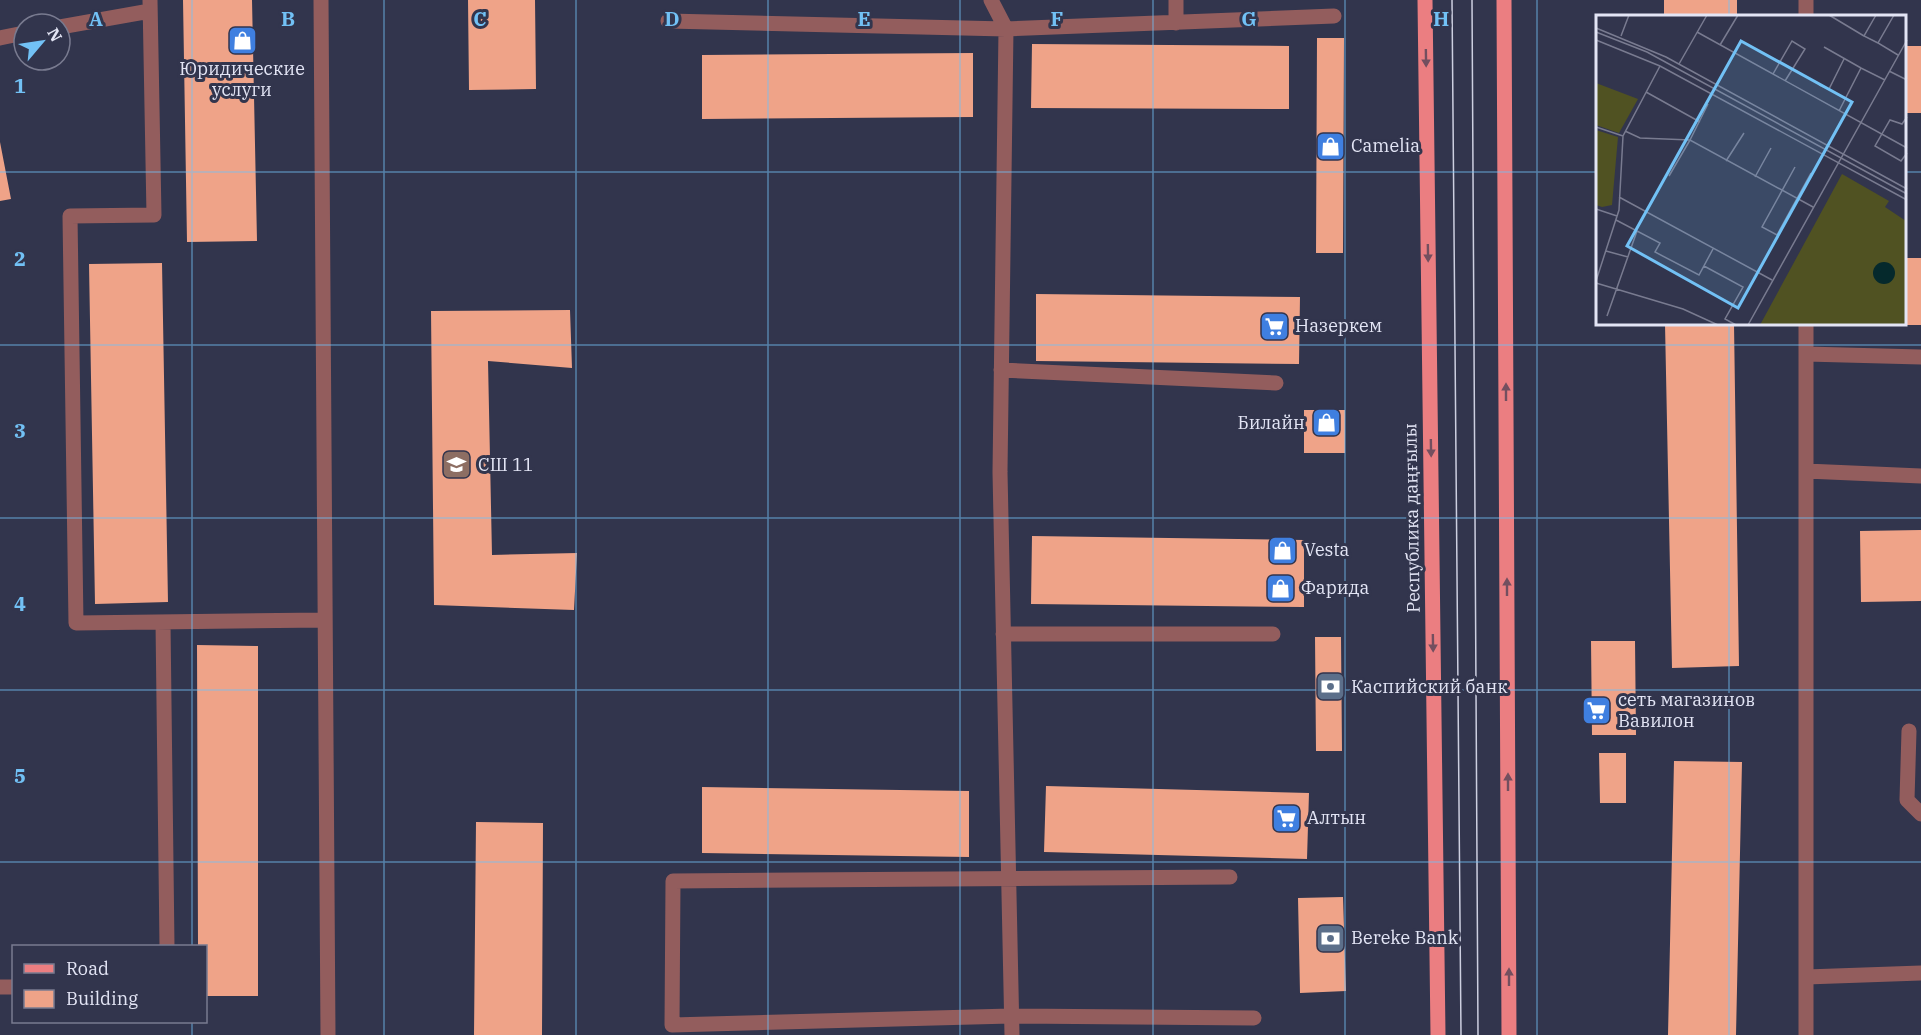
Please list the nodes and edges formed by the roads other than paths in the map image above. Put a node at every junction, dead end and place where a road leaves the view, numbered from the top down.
1 (321, 0) edge
2 (991, 0) edge
3 (1176, 0) edge
4 (1425, 0) edge
5 (1504, 0) edge
6 (150, 5) edge
7 (1334, 16) dead end
8 (669, 21) dead end
9 (1176, 23) junction
10 (72, 24) edge
11 (1006, 29) junction
12 (1806, 326) edge
13 (1806, 354) junction
14 (1921, 357) edge
15 (1001, 370) junction
16 (1275, 383) dead end
17 (1806, 471) junction
18 (1921, 476) edge
19 (324, 620) junction
20 (163, 621) junction
21 (1003, 634) junction
22 (1273, 634) dead end
23 (1909, 730) dead end
24 (1921, 814) edge
25 (1230, 878) dead end
26 (1008, 879) junction
27 (167, 945) edge
28 (1921, 973) edge
29 (1806, 976) junction
30 (1011, 1016) junction
31 (1254, 1018) dead end
32 (328, 1035) edge
33 (1012, 1035) edge
34 (1438, 1035) edge
35 (1509, 1035) edge
36 (1806, 1035) edge

1 - 19 street
2 - 11 street
3 - 9 street
4 -> 34 main road, Республика даңғылы
35 -> 5 main road
6 - 10 street
6 - 20 street
7 - 9 street
8 - 11 street
9 - 11 street
11 - 15 street
12 - 13 street
13 - 14 street
13 - 17 street
15 - 16 street
15 - 21 street
17 - 18 street
17 - 29 street
19 - 20 street
19 - 32 street
20 - 27 street
21 - 22 street
21 - 26 street
23 - 24 street
25 - 26 street
26 - 30 street
26 - 30 street
28 - 29 street
29 - 36 street
30 - 31 street
30 - 33 street

